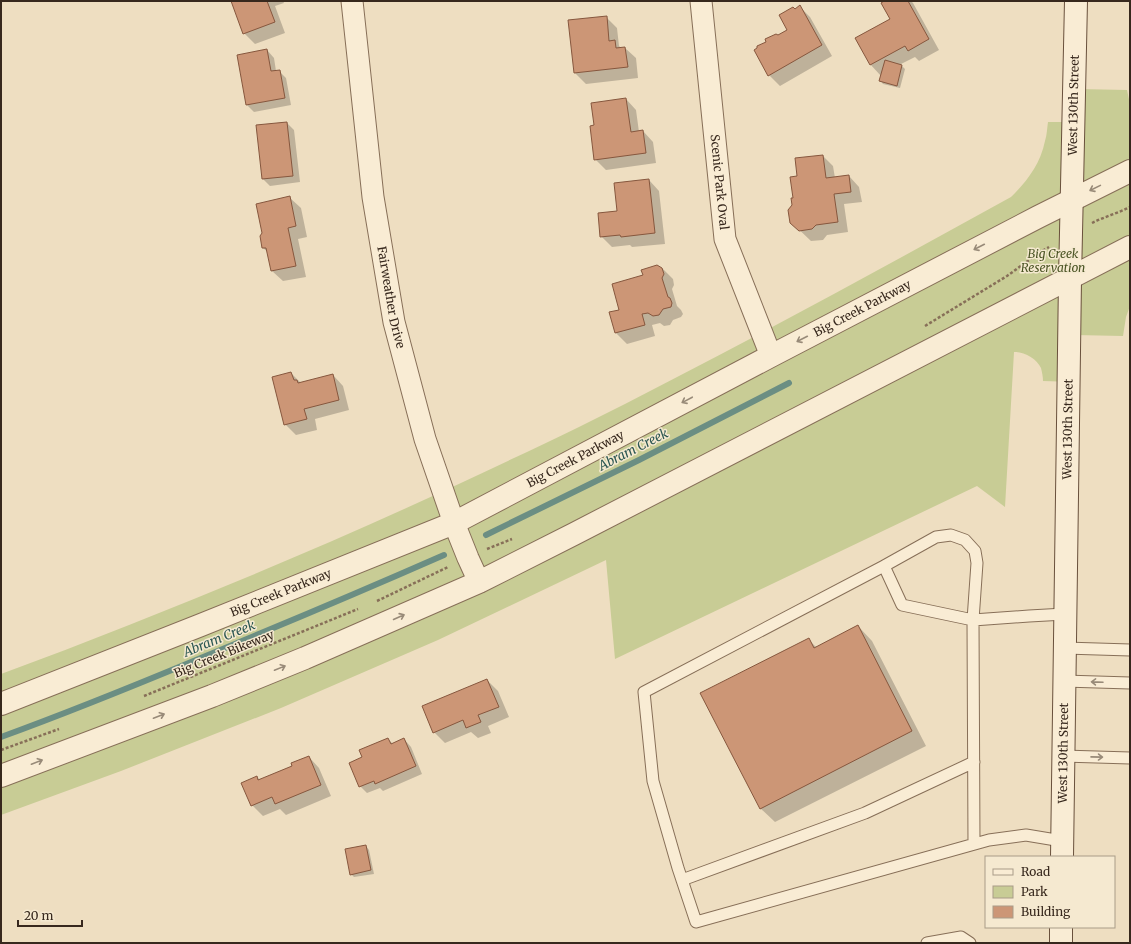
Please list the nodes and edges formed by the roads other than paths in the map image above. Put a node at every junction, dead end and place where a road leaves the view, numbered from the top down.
1 (352, 1) edge
2 (701, 1) edge
3 (1076, 1) edge
4 (1130, 171) edge
5 (1071, 199) junction
6 (1130, 247) edge
7 (1070, 279) junction
8 (771, 356) junction
9 (454, 523) junction
10 (884, 566) junction
11 (479, 582) junction
12 (1065, 614) junction
13 (973, 620) junction
14 (1065, 648) junction
15 (1130, 650) edge
16 (1064, 681) junction
17 (1130, 683) edge
18 (1, 704) edge
19 (1063, 756) junction
20 (1130, 758) edge
21 (974, 762) junction
22 (1, 776) edge
23 (974, 844) junction
24 (1062, 849) edge
25 (682, 880) junction
26 (1061, 928) edge
27 (927, 943) edge
28 (970, 943) edge
29 (1061, 943) edge

1 - 9 street, Fairweather Drive
2 - 8 street, Scenic Park Oval
3 - 5 street, West 130th Street
4 -> 5 street, Big Creek Parkway
5 - 7 street, West 130th Street
5 -> 8 street, Big Creek Parkway
6 - 7 street
7 - 11 street
7 - 12 street, West 130th Street
8 -> 9 street, Big Creek Parkway
9 - 11 street, Fairweather Drive
9 - 18 street, Big Creek Parkway
10 - 13 lane
10 - 13 lane
10 - 25 lane
22 -> 11 street
12 - 13 lane
12 - 14 street, West 130th Street
13 - 21 lane
14 - 15 lane
14 - 16 street, West 130th Street
17 -> 16 lane
16 - 19 street, West 130th Street
19 -> 20 lane
19 - 24 street, West 130th Street
21 - 23 lane
21 - 25 lane
23 - 24 lane
23 - 25 lane
26 - 29 street
27 - 28 lane

